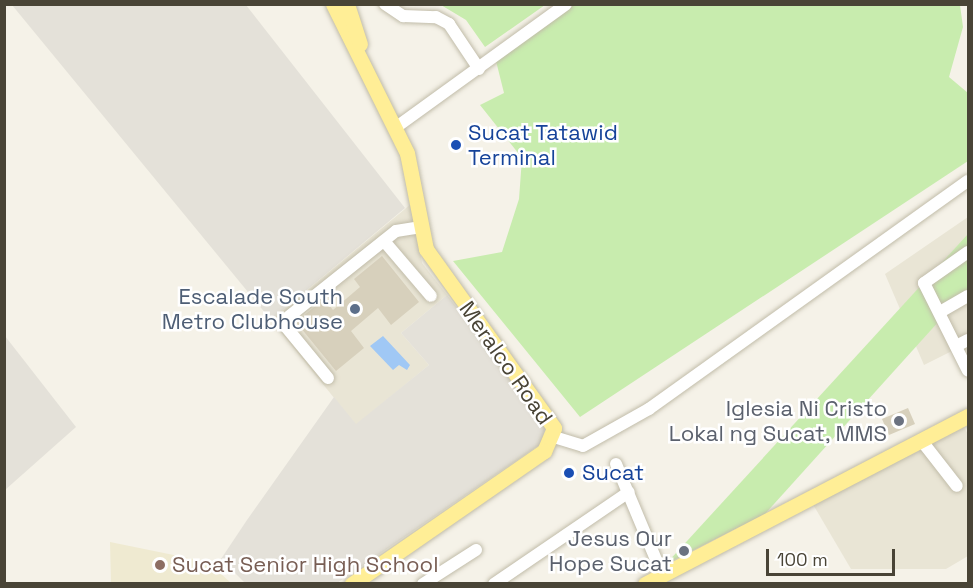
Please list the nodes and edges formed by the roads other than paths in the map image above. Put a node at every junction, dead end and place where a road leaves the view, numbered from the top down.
1 (333, 4) edge
2 (346, 4) edge
3 (385, 4) edge
4 (557, 4) edge
5 (566, 4) edge
6 (363, 61) junction
7 (477, 66) junction
8 (394, 127) junction
9 (969, 182) edge
10 (420, 227) junction
11 (384, 241) junction
12 (969, 252) edge
13 (431, 296) dead end
14 (969, 296) edge
15 (940, 312) junction
16 (969, 340) edge
17 (956, 346) junction
18 (969, 371) edge
19 (328, 378) dead end
20 (967, 421) edge
21 (554, 437) junction
22 (921, 440) junction
23 (616, 464) dead end
24 (957, 486) dead end
25 (629, 492) junction
26 (476, 550) dead end
27 (662, 574) junction
28 (352, 584) edge
29 (423, 584) edge
30 (494, 584) edge
31 (645, 584) edge

1 - 6 main road, Meralco Road
2 - 6 main road, Meralco Road
3 - 7 street
4 - 7 street
5 - 7 street
6 - 8 main road, Meralco Road
7 - 8 street
8 - 10 main road, Meralco Road
9 - 21 street
10 - 11 street
10 - 21 main road, Meralco Road
11 - 13 street
11 - 19 street
12 - 15 street
14 - 15 street
15 - 17 street
16 - 17 street
17 - 18 street
20 - 22 main road
21 - 28 main road, Meralco Road
22 - 24 street
22 - 27 main road
23 - 25 street
25 - 27 street
25 - 30 street
26 - 29 street
27 - 31 main road

